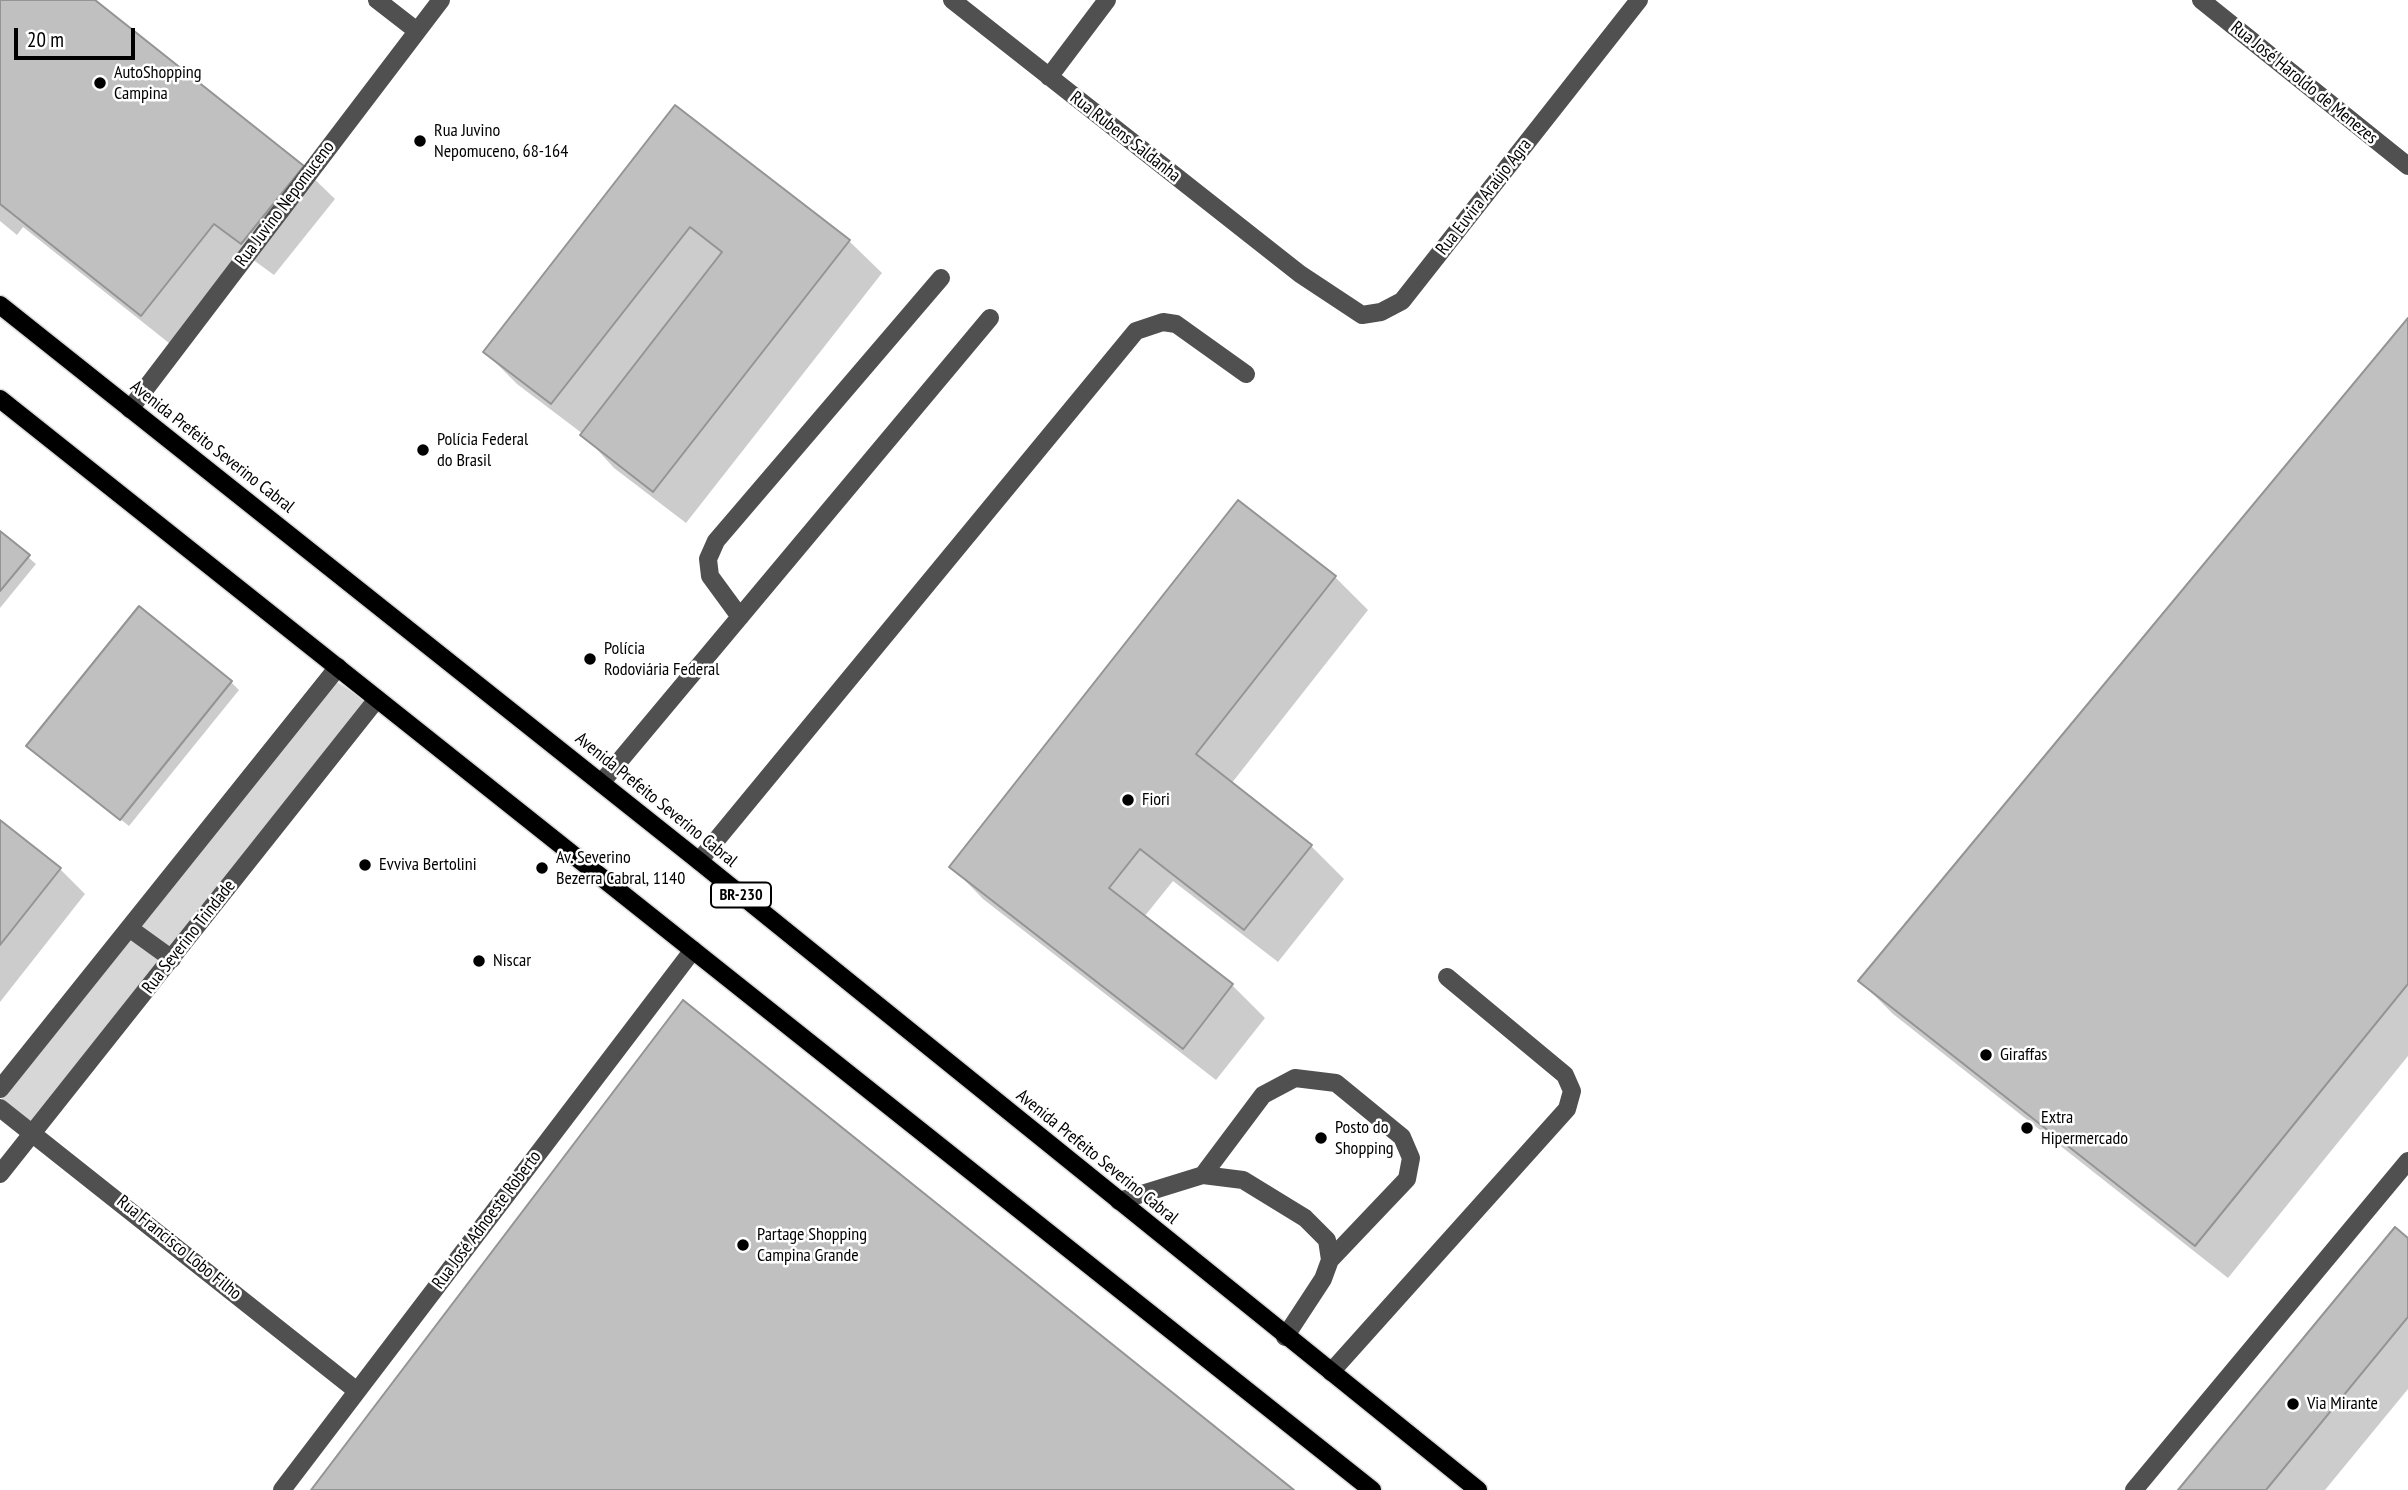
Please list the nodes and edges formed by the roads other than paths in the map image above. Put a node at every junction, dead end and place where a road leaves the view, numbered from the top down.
1 (377, 0) edge
2 (441, 0) edge
3 (952, 0) edge
4 (1107, 0) edge
5 (1639, 0) edge
6 (2201, 0) edge
7 (417, 31) junction
8 (1049, 77) junction
9 (2408, 166) edge
10 (1300, 274) joint
11 (941, 278) dead end
12 (0, 305) edge
13 (990, 318) dead end
14 (1246, 374) dead end
15 (0, 399) edge
16 (130, 409) junction
17 (740, 617) junction
18 (338, 667) junction
19 (377, 699) junction
20 (601, 783) junction
21 (699, 861) junction
22 (129, 928) junction
23 (693, 950) junction
24 (172, 959) junction
25 (1447, 977) dead end
26 (0, 1088) edge
27 (0, 1108) edge
28 (34, 1132) junction
29 (2407, 1165) edge
30 (0, 1174) edge
31 (1203, 1175) junction
32 (1119, 1201) junction
33 (1330, 1260) junction
34 (1285, 1337) junction
35 (1331, 1372) junction
36 (357, 1391) junction
37 (282, 1490) edge
38 (1372, 1490) edge
39 (1478, 1490) edge
40 (2134, 1490) edge

1 - 7 street
2 - 7 street, Rua Juvino Nepomuceno
3 - 8 street, Rua Rubens Saldanha
4 - 8 street
5 - 10 street, Rua Euvira Araújo Agra
6 - 9 street, Rua José Haroldo de Menezes
7 - 16 street, Rua Juvino Nepomuceno
8 - 10 street, Rua Rubens Saldanha
11 - 17 street
12 - 16 main road, Avenida Prefeito Severino Cabral / BR-230
13 - 17 street
14 - 21 street
15 - 18 main road
16 - 20 main road, Avenida Prefeito Severino Cabral / BR-230
17 - 20 street
18 - 19 main road
18 - 22 street
19 - 23 main road
19 - 24 street, Rua Severino Trindade
20 - 21 main road, Avenida Prefeito Severino Cabral / BR-230
21 - 32 main road, Avenida Prefeito Severino Cabral / BR-230
22 - 24 street
22 - 26 street
23 - 36 street, Rua José Adnoeste Roberto
23 - 38 main road
24 - 28 street, Rua Severino Trindade
25 - 35 street
27 - 28 street, Rua Francisco Lobo Filho
28 - 30 street, Rua Severino Trindade
28 - 36 street, Rua Francisco Lobo Filho
29 - 40 street
31 - 32 street
31 - 33 street
31 - 33 street
32 - 34 main road, Avenida Prefeito Severino Cabral / BR-230
33 - 34 street
34 - 35 main road, Avenida Prefeito Severino Cabral / BR-230
35 - 39 main road, Avenida Prefeito Severino Cabral / BR-230
36 - 37 street, Rua José Adnoeste Roberto

